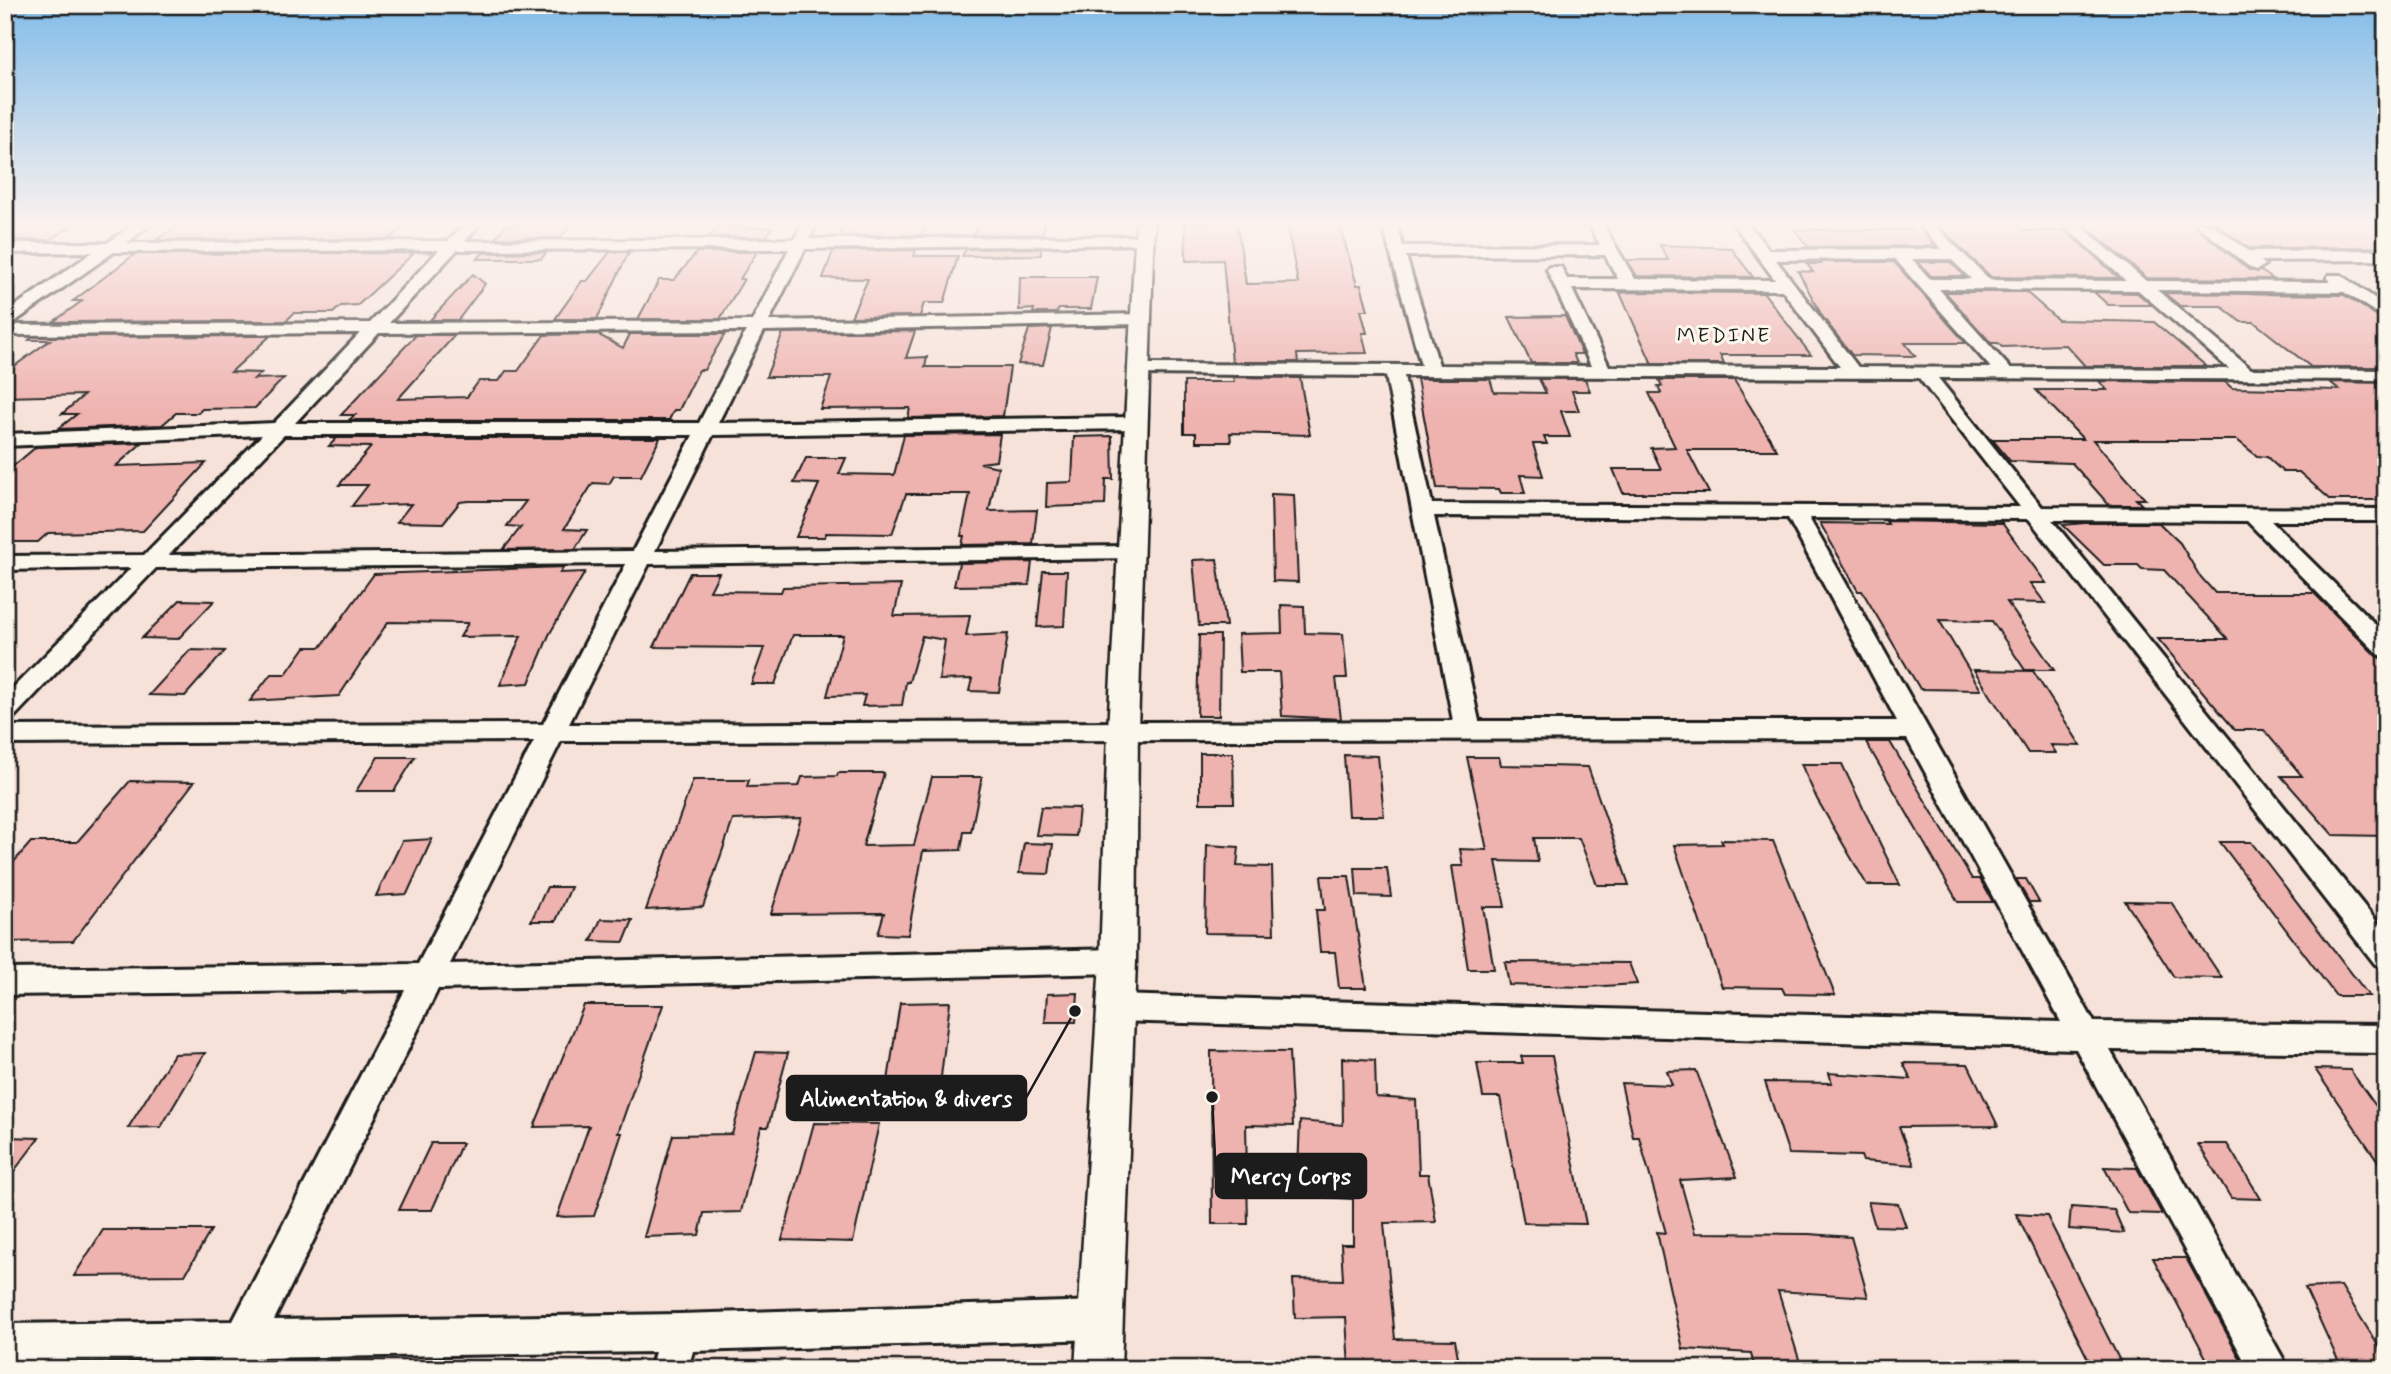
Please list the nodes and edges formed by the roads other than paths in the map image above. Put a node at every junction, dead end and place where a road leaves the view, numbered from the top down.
1 (53, 287) edge
2 (411, 287) edge
3 (778, 287) edge
4 (1143, 287) edge
5 (1407, 287) edge
6 (1562, 287) edge
7 (1789, 287) edge
8 (1932, 287) edge
9 (2145, 287) edge
10 (2350, 287) edge
11 (2386, 314) edge
12 (1142, 319) junction
13 (5, 321) edge
14 (758, 326) junction
15 (372, 328) junction
16 (5, 330) edge
17 (1140, 369) junction
18 (1394, 370) junction
19 (1431, 370) junction
20 (1602, 371) junction
21 (1853, 372) junction
22 (1924, 372) junction
23 (2005, 373) junction
24 (2246, 374) junction
25 (2386, 374) edge
26 (1135, 423) junction
27 (279, 429) junction
28 (706, 429) junction
29 (5, 440) edge
30 (1422, 510) junction
31 (1795, 511) junction
32 (2035, 514) junction
33 (2252, 514) junction
34 (2386, 515) edge
35 (1132, 553) junction
36 (640, 557) junction
37 (148, 562) junction
38 (5, 563) edge
39 (2386, 649) edge
40 (5, 711) edge
41 (1123, 730) junction
42 (1913, 730) junction
43 (551, 732) junction
44 (1468, 732) junction
45 (5, 735) edge
46 (2386, 955) edge
47 (1118, 961) junction
48 (428, 977) junction
49 (5, 982) edge
50 (1115, 1008) junction
51 (2087, 1036) junction
52 (2386, 1040) edge
53 (1100, 1320) junction
54 (5, 1343) edge
55 (674, 1351) edge
56 (237, 1354) edge
57 (1098, 1369) edge
58 (2270, 1369) edge

1 - 13 street
2 - 15 street
3 - 14 street
4 - 12 street
5 - 19 street
6 - 20 street
7 - 21 street
8 - 23 street
9 - 24 street
10 - 11 street
12 - 14 street
12 - 17 street
14 - 15 street
14 - 28 street
15 - 16 street
15 - 27 street
17 - 18 street
17 - 26 street
18 - 19 street
18 - 30 street
19 - 20 street
20 - 21 street
21 - 22 street
22 - 23 street
22 - 32 street
23 - 24 street
24 - 25 street
26 - 28 street
26 - 35 street
27 - 28 street
27 - 29 street
27 - 37 street
28 - 36 street
30 - 31 street
30 - 44 street
31 - 32 street
31 - 42 street
32 - 33 street
32 - 46 street
33 - 34 street
33 - 39 street
35 - 36 street
35 - 41 street
36 - 37 street
36 - 43 street
37 - 38 street
37 - 40 street
41 - 43 street
41 - 44 street
41 - 47 street
42 - 44 street
42 - 51 street
43 - 45 street
43 - 48 street
47 - 48 street
47 - 50 street
48 - 49 street
48 - 56 street
50 - 51 street
50 - 53 street
51 - 52 street
51 - 58 street
53 - 55 street
53 - 57 street
54 - 56 street
55 - 56 street

